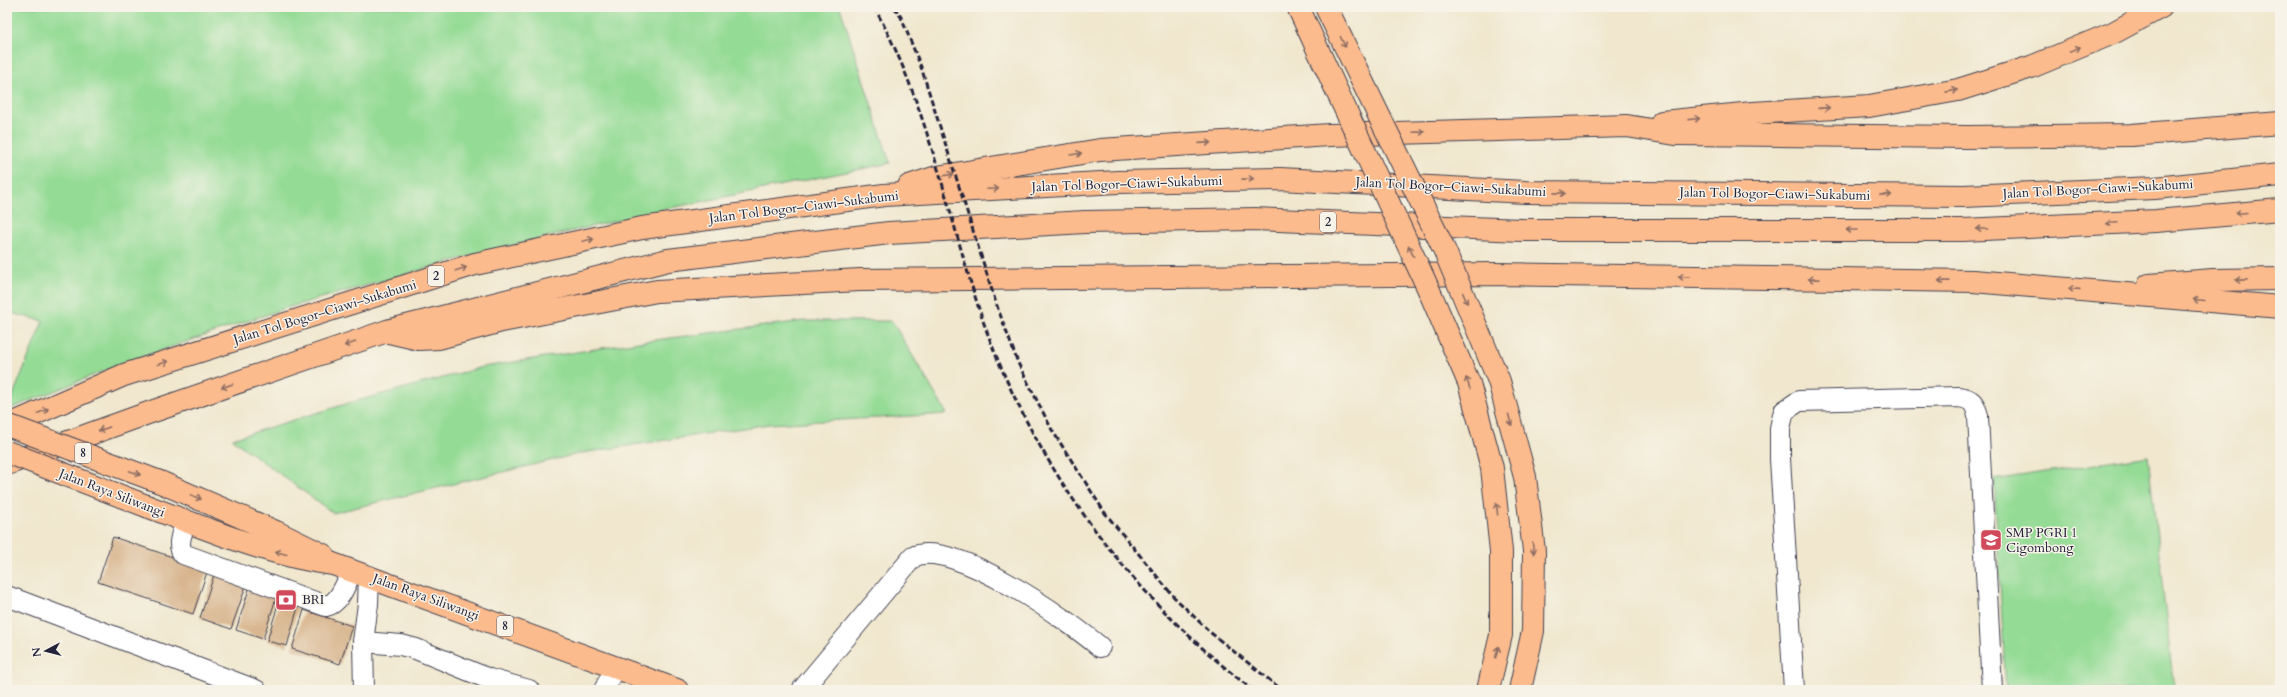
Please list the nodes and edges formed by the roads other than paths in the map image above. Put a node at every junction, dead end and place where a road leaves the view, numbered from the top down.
1 (1298, 7) edge
2 (1326, 7) edge
3 (2161, 7) edge
4 (2280, 123) edge
5 (1628, 126) junction
6 (2280, 175) edge
7 (884, 195) junction
8 (2280, 210) edge
9 (2280, 279) edge
10 (2112, 292) junction
11 (2280, 307) edge
12 (387, 331) junction
13 (7, 425) edge
14 (7, 452) edge
15 (7, 464) edge
16 (186, 521) junction
17 (351, 570) junction
18 (7, 596) edge
19 (363, 642) junction
20 (1100, 647) dead end
21 (616, 667) junction
22 (256, 690) edge
23 (364, 690) edge
24 (529, 690) edge
25 (604, 690) edge
26 (677, 690) edge
27 (802, 690) edge
28 (1488, 690) edge
29 (1520, 690) edge
30 (1794, 690) edge
31 (1992, 690) edge

28 -> 1 highway, bridge
2 -> 29 highway, bridge
5 -> 3 highway
4 - 5 highway
7 -> 5 highway
7 -> 6 highway, Jalan Tol Bogor–Ciawi–Sukabumi / 2
13 -> 7 highway, Jalan Tol Bogor–Ciawi–Sukabumi / 2
8 -> 12 highway, 2
9 -> 10 highway
11 -> 10 highway
10 -> 12 highway
12 -> 15 highway, 2
13 -> 17 highway, Jalan Raya Siliwangi / 8, bridge
14 - 16 highway, Jalan Raya Siliwangi / 8, bridge
17 -> 16 highway, Jalan Raya Siliwangi / 8
16 - 17 street
17 - 19 street
17 - 21 highway, Jalan Raya Siliwangi / 8
18 - 22 street
19 - 23 street
19 - 24 street
20 - 27 street
21 - 25 street
21 - 26 highway, Jalan Raya Siliwangi / 8
30 - 31 street

